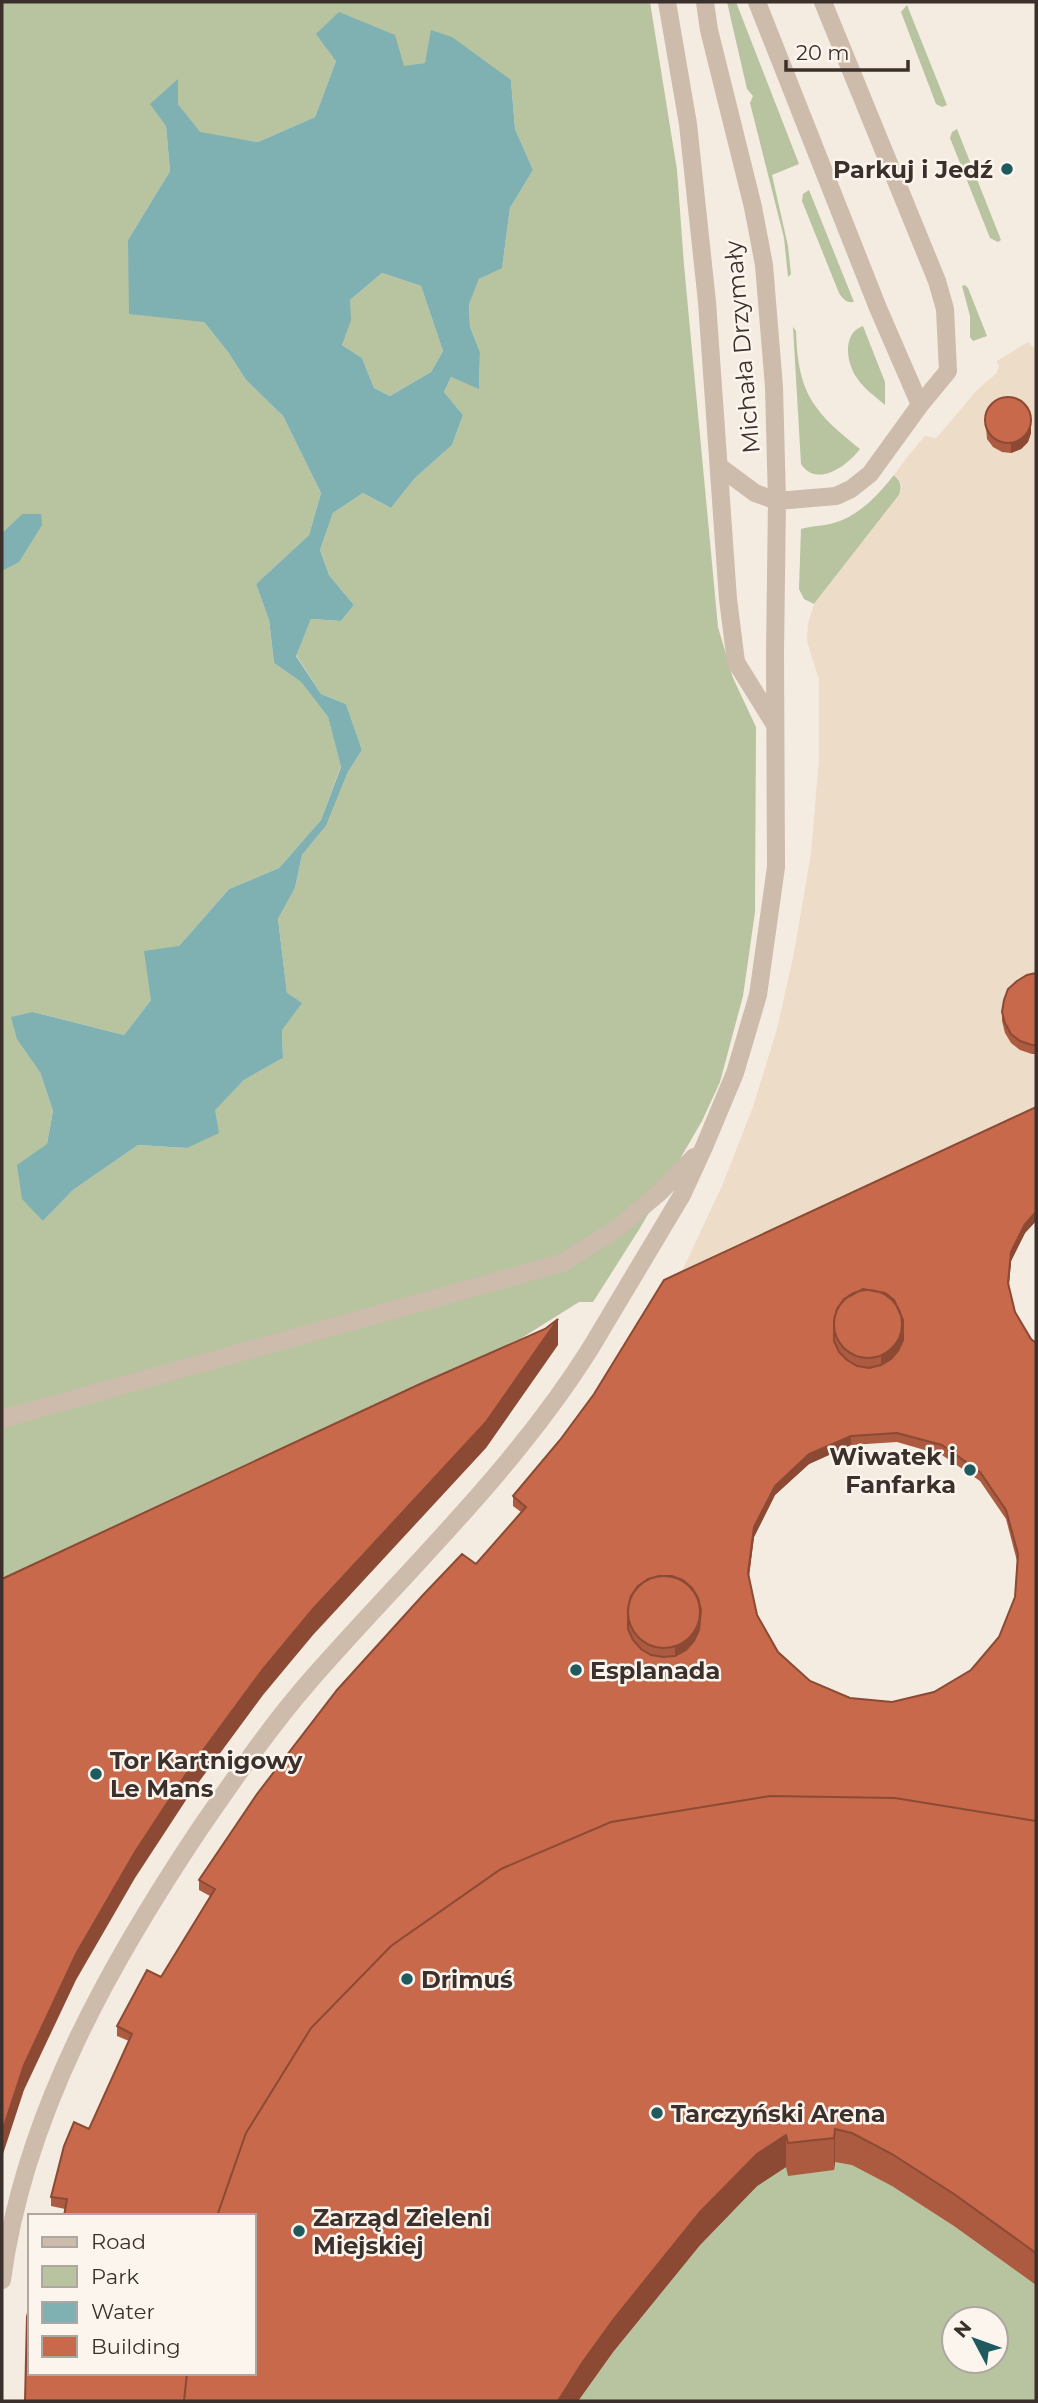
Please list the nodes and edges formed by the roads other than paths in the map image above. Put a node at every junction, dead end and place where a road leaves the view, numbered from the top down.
1 (667, 2) edge
2 (705, 2) edge
3 (757, 2) edge
4 (823, 2) edge
5 (920, 405) junction
6 (720, 467) junction
7 (777, 500) junction
8 (775, 725) junction
9 (704, 1147) junction
10 (2, 1419) edge
11 (2, 2280) edge

1 - 6 street, Michała Drzymały
2 - 7 street, Michała Drzymały
3 - 5 street
4 - 5 street
5 - 7 street
6 - 7 street, Michała Drzymały
6 - 8 street, Michała Drzymały
7 - 8 street
8 - 9 street
9 - 10 street
9 - 11 street

